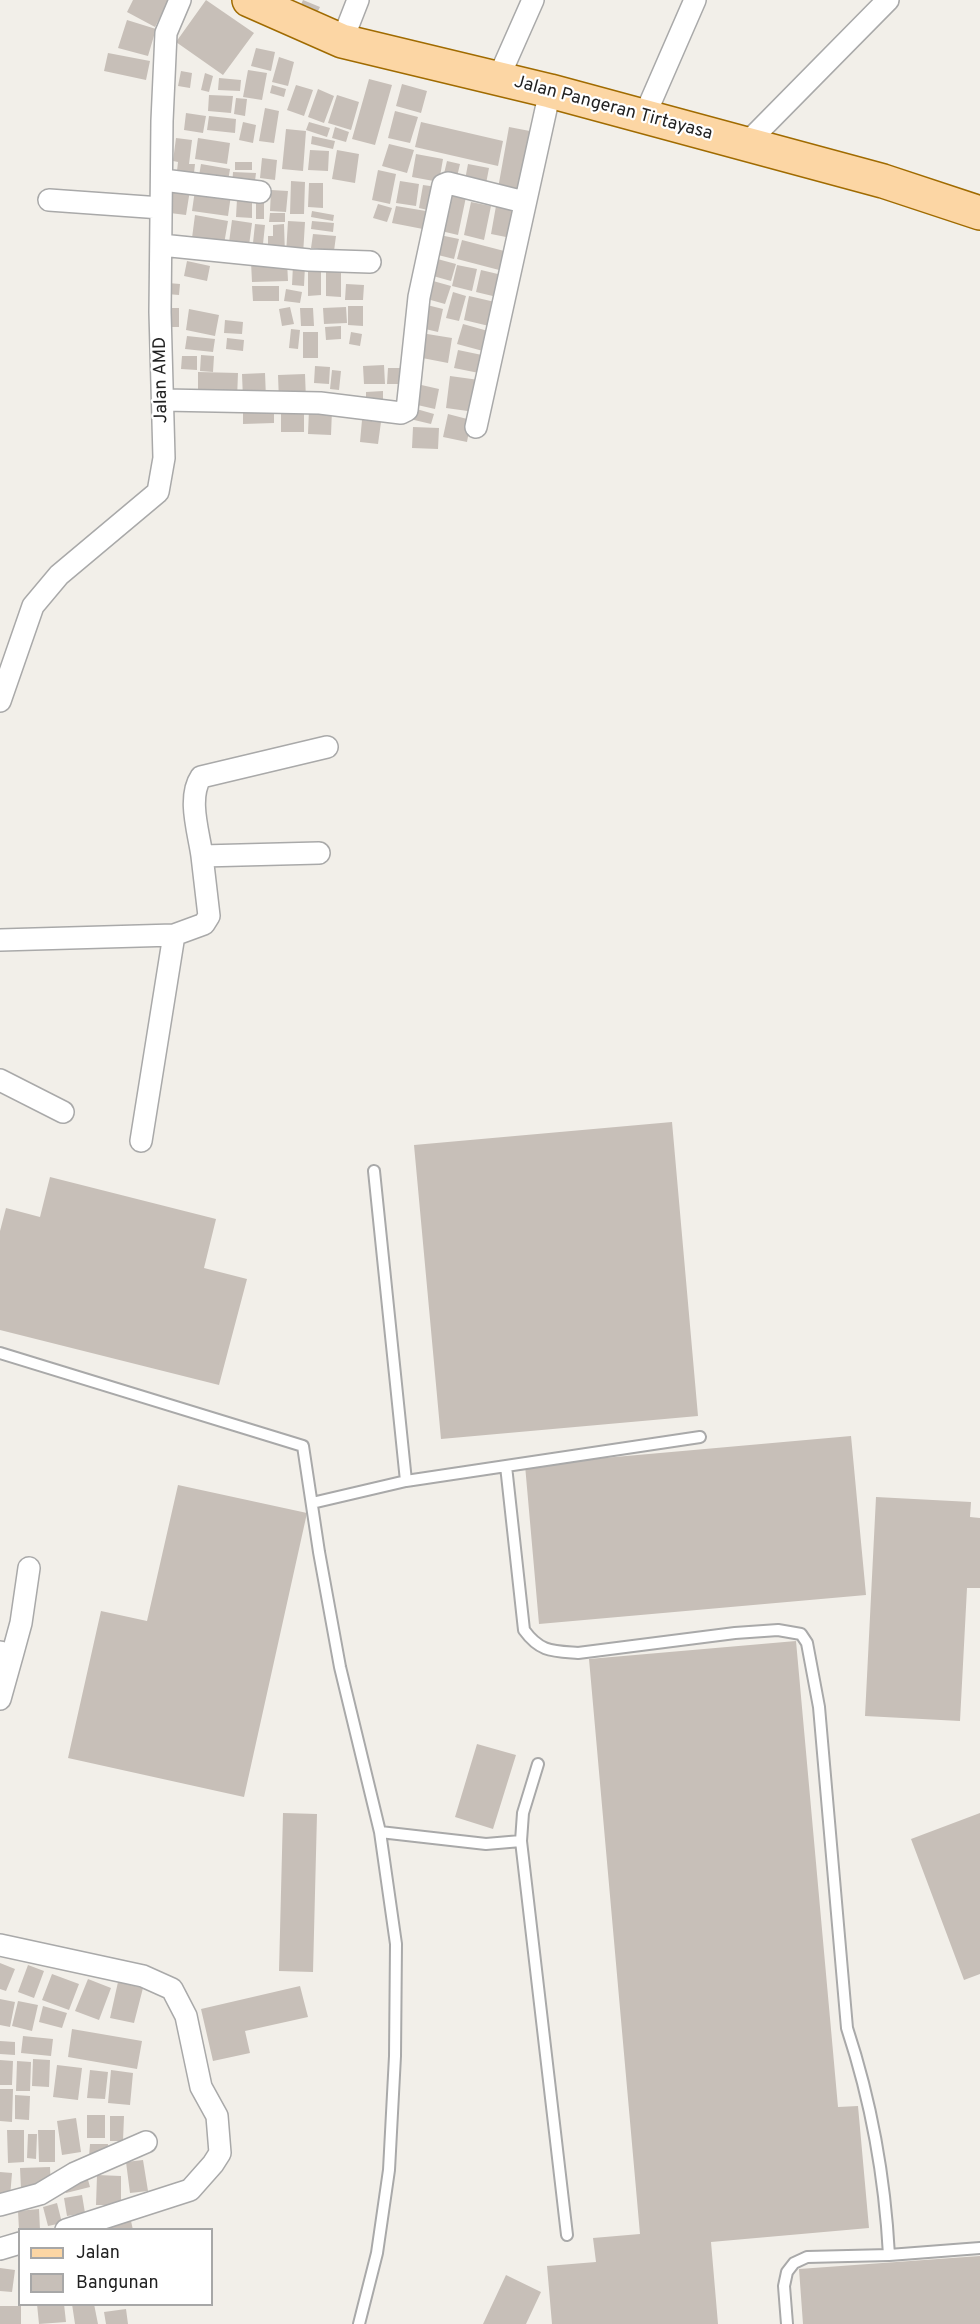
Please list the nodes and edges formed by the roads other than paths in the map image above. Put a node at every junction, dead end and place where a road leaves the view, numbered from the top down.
1 (180, 0) edge
2 (249, 0) edge
3 (358, 0) edge
4 (533, 0) edge
5 (695, 0) edge
6 (882, 2) edge
7 (342, 41) junction
8 (498, 79) junction
9 (550, 91) junction
10 (644, 117) junction
11 (746, 144) junction
12 (163, 180) junction
13 (260, 192) dead end
14 (49, 200) dead end
15 (524, 202) junction
16 (161, 208) junction
17 (980, 213) edge
18 (161, 245) junction
19 (370, 262) dead end
20 (164, 400) junction
21 (476, 427) dead end
22 (0, 701) edge
23 (327, 747) dead end
24 (319, 853) dead end
25 (202, 856) junction
26 (174, 935) junction
27 (0, 939) edge
28 (3, 1089) edge
29 (63, 1112) dead end
30 (141, 1141) dead end
31 (374, 1171) dead end
32 (0, 1353) edge
33 (700, 1437) dead end
34 (506, 1466) junction
35 (406, 1481) junction
36 (312, 1503) junction
37 (29, 1568) dead end
38 (6, 1654) edge
39 (0, 1699) edge
40 (538, 1764) dead end
41 (380, 1832) junction
42 (521, 1841) junction
43 (0, 1946) edge
44 (146, 2142) dead end
45 (0, 2205) edge
46 (69, 2228) edge
47 (567, 2235) dead end
48 (18, 2244) edge
49 (0, 2248) edge
50 (980, 2248) edge
51 (888, 2255) junction
52 (359, 2324) edge
53 (787, 2324) edge

1 - 12 street, Jalan AMD
2 - 7 main road, Jalan Pangeran Tirtayasa
3 - 7 street
4 - 8 street
5 - 10 street
6 - 11 street
7 - 8 main road, Jalan Pangeran Tirtayasa
8 - 9 main road, Jalan Pangeran Tirtayasa
9 - 10 main road, Jalan Pangeran Tirtayasa
9 - 15 street
10 - 11 main road, Jalan Pangeran Tirtayasa
11 - 17 main road, Jalan Pangeran Tirtayasa
12 - 13 street
12 - 16 street, Jalan AMD
14 - 16 street
15 - 20 street
15 - 21 street
16 - 18 street, Jalan AMD
18 - 19 street
18 - 20 street, Jalan AMD
20 - 22 street, Jalan AMD
23 - 25 street
24 - 25 street
25 - 26 street
26 - 27 street
26 - 30 street
28 - 29 street
31 - 35 lane
32 - 36 lane
33 - 34 lane
34 - 35 lane
34 - 51 lane
35 - 36 lane
36 - 41 lane
37 - 38 street
38 - 39 street
40 - 42 lane
41 - 42 lane
41 - 52 lane
42 - 47 lane
43 - 46 street
44 - 45 street
48 - 49 street
50 - 51 lane
51 - 53 lane

